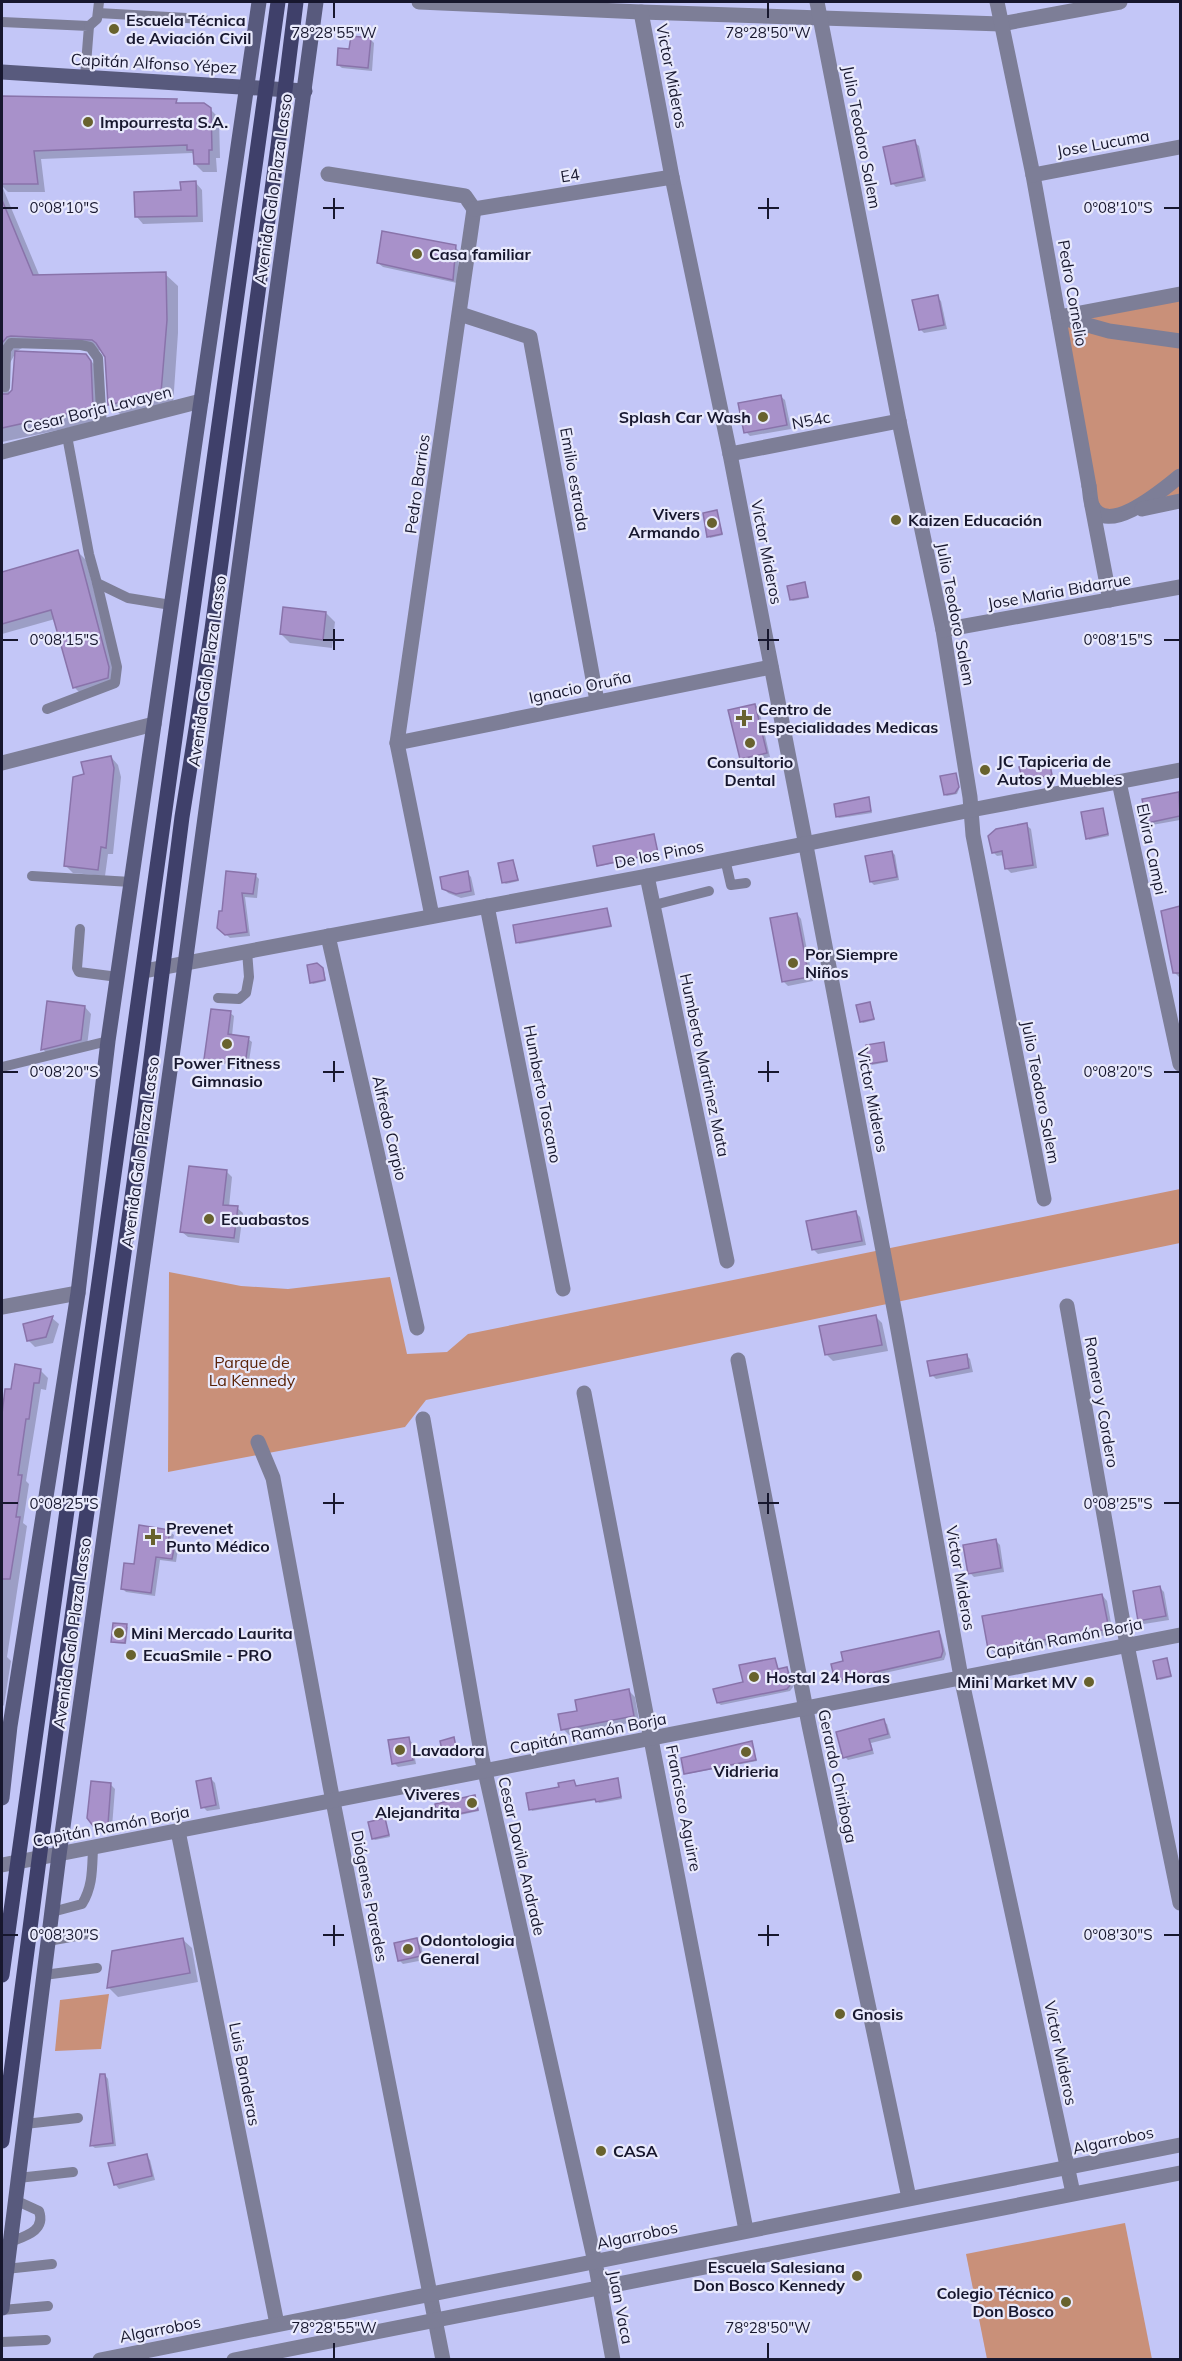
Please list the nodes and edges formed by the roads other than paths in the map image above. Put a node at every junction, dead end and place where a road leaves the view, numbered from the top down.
1 (259, 2) edge
2 (278, 2) edge
3 (296, 2) edge
4 (316, 2) edge
5 (419, 2) edge
6 (817, 2) edge
7 (997, 2) edge
8 (1120, 2) edge
9 (99, 7) edge
10 (664, 7) edge
11 (641, 12) junction
12 (820, 17) junction
13 (204, 20) dead end
14 (2, 22) edge
15 (1001, 24) junction
16 (89, 26) junction
17 (2, 72) edge
18 (85, 77) junction
19 (246, 86) junction
20 (267, 88) junction
21 (285, 89) junction
22 (305, 91) junction
23 (1180, 147) edge
24 (328, 174) dead end
25 (1033, 175) junction
26 (672, 177) junction
27 (474, 209) junction
28 (1180, 294) edge
29 (460, 314) junction
30 (1059, 317) junction
31 (1180, 341) edge
32 (5, 387) dead end
33 (201, 402) junction
34 (899, 421) junction
35 (102, 427) junction
36 (67, 436) junction
37 (2, 452) edge
38 (730, 454) junction
39 (1180, 476) edge
40 (1180, 501) edge
41 (1092, 506) junction
42 (1133, 511) junction
43 (97, 583) junction
44 (1180, 587) edge
45 (1110, 600) junction
46 (171, 605) junction
47 (943, 630) junction
48 (771, 667) junction
49 (597, 701) junction
50 (46, 709) dead end
51 (154, 724) junction
52 (397, 743) junction
53 (2, 763) edge
54 (1180, 770) edge
55 (1119, 782) junction
56 (971, 810) junction
57 (806, 843) junction
58 (725, 859) junction
59 (32, 876) dead end
60 (647, 876) junction
61 (131, 882) junction
62 (746, 883) dead end
63 (709, 891) dead end
64 (654, 905) junction
65 (487, 906) junction
66 (432, 916) junction
67 (80, 929) dead end
68 (328, 936) junction
69 (247, 951) junction
70 (185, 962) junction
71 (163, 967) junction
72 (144, 971) junction
73 (118, 977) junction
74 (218, 998) dead end
75 (108, 1041) junction
76 (1180, 1064) edge
77 (2, 1067) edge
78 (1044, 1199) dead end
79 (727, 1261) dead end
80 (563, 1289) dead end
81 (78, 1293) junction
82 (1067, 1306) dead end
83 (2, 1307) edge
84 (417, 1328) dead end
85 (738, 1360) dead end
86 (584, 1393) dead end
87 (423, 1419) dead end
88 (258, 1442) dead end
89 (1180, 1635) edge
90 (1127, 1645) junction
91 (961, 1677) junction
92 (806, 1708) junction
93 (6, 1726) edge
94 (652, 1739) junction
95 (5, 1742) edge
96 (485, 1771) junction
97 (2, 1798) edge
98 (333, 1799) junction
99 (178, 1831) junction
100 (93, 1848) junction
101 (59, 1855) junction
102 (40, 1858) junction
103 (18, 1862) junction
104 (2, 1865) edge
105 (1180, 1903) edge
106 (52, 1912) junction
107 (93, 1933) dead end
108 (48, 1941) junction
109 (97, 1968) dead end
110 (2, 1975) edge
111 (44, 1975) junction
112 (78, 2118) dead end
113 (25, 2124) junction
114 (2, 2141) edge
115 (1180, 2145) edge
116 (1068, 2168) junction
117 (74, 2172) dead end
118 (1180, 2173) edge
119 (18, 2178) junction
120 (1073, 2193) junction
121 (909, 2198) junction
122 (15, 2200) junction
123 (746, 2230) junction
124 (10, 2242) junction
125 (595, 2262) junction
126 (52, 2264) dead end
127 (6, 2269) junction
128 (599, 2287) junction
129 (430, 2294) junction
130 (48, 2306) dead end
131 (2, 2309) edge
132 (435, 2320) junction
133 (277, 2324) junction
134 (46, 2340) dead end
135 (2, 2342) edge
136 (283, 2355) edge
137 (100, 2360) edge
138 (234, 2360) edge
139 (443, 2360) edge
140 (613, 2360) edge

1 - 19 main road
2 - 20 main road, Avenida Galo Plaza Lasso
3 - 21 main road, Avenida Galo Plaza Lasso
4 - 22 main road, Avenida Galo Plaza Lasso
5 - 11 street
6 - 12 street, Julio Teodoro Salem
7 - 15 street, Pedro Cornelio
8 - 15 street
9 - 13 lane
9 - 16 lane
10 - 11 street
10 - 12 street
11 - 26 street, Victor Mideros
12 - 15 street
12 - 34 street, Julio Teodoro Salem
14 - 16 lane
15 - 25 street, Pedro Cornelio
16 - 18 lane
17 - 18 main road, Capitán Alfonso Yépez
18 - 19 main road, Capitán Alfonso Yépez
19 - 20 main road, Capitán Alfonso Yépez
19 - 33 main road
20 - 21 main road, Capitán Alfonso Yépez
20 - 72 main road, Avenida Galo Plaza Lasso
21 - 22 main road, Capitán Alfonso Yépez
21 - 71 main road, Avenida Galo Plaza Lasso
22 - 70 main road, Avenida Galo Plaza Lasso
23 - 25 street, Jose Lucuma
24 - 27 street
25 - 30 street, Pedro Cornelio
26 - 27 street, E4
26 - 38 street, Victor Mideros
27 - 29 street, Pedro Barrios
28 - 30 street
29 - 49 street, Emilio estrada
29 - 52 street, Pedro Barrios
30 - 31 street
30 - 41 street, Pedro Cornelio
32 - 35 lane
33 - 35 street, Cesar Borja Lavayen
33 - 46 main road
34 - 38 street, N54c
34 - 47 street, Julio Teodoro Salem
35 - 36 street, Cesar Borja Lavayen
36 - 37 street, Cesar Borja Lavayen
36 - 43 lane
38 - 48 street, Victor Mideros
39 - 42 street
40 - 42 street
41 - 42 street
41 - 45 street, Pedro Cornelio
43 - 46 lane
43 - 50 lane
44 - 45 street, Jose Maria Bidarrue
45 - 47 street, Jose Maria Bidarrue
46 - 51 main road
47 - 56 street, Julio Teodoro Salem
48 - 49 street, Ignacio Oruña
48 - 57 street, Victor Mideros
49 - 52 street, Ignacio Oruña
51 - 53 street
51 - 61 main road
52 - 66 street, Pedro Barrios
54 - 55 street, De los Pinos
55 - 56 street, De los Pinos
55 - 76 street, Elvira Campi
56 - 57 street, De los Pinos
56 - 78 street, Julio Teodoro Salem
57 - 58 street, De los Pinos
57 - 91 street, Victor Mideros
58 - 60 street, De los Pinos
58 - 62 lane
59 - 61 lane
60 - 64 street, Humberto Martinez Mata
60 - 65 street, De los Pinos
61 - 73 main road
63 - 64 lane
64 - 79 street, Humberto Martinez Mata
65 - 66 street, De los Pinos
65 - 80 street, Humberto Toscano
66 - 68 street, De los Pinos
67 - 73 lane
68 - 69 street, De los Pinos
68 - 84 street, Alfredo Carpio
69 - 70 street, De los Pinos
69 - 74 lane
70 - 71 street, De los Pinos
70 - 101 main road, Avenida Galo Plaza Lasso
71 - 72 street, De los Pinos
71 - 102 main road, Avenida Galo Plaza Lasso
72 - 103 main road, Avenida Galo Plaza Lasso
73 - 75 main road
75 - 77 lane
75 - 81 main road
81 - 83 street
81 - 93 main road
82 - 90 street, Romero y Cordero
85 - 92 street, Gerardo Chiriboga
86 - 94 street, Francisco Aguirre
87 - 96 street, Cesar Davila Andrade
88 - 98 street, Diógenes Paredes
89 - 90 street, Capitán Ramón Borja
90 - 91 street, Capitán Ramón Borja
90 - 105 street, Romero y Cordero
91 - 92 street, Capitán Ramón Borja
91 - 116 street, Victor Mideros
92 - 94 street, Capitán Ramón Borja
92 - 121 street, Gerardo Chiriboga
93 - 95 main road
94 - 96 street, Capitán Ramón Borja
94 - 123 street, Francisco Aguirre
95 - 97 main road
96 - 98 street, Capitán Ramón Borja
96 - 125 street, Cesar Davila Andrade
98 - 99 street, Capitán Ramón Borja
98 - 129 street, Diógenes Paredes
99 - 100 street, Capitán Ramón Borja
99 - 133 street, Luis Banderas
100 - 101 street, Capitán Ramón Borja
100 - 106 lane
101 - 102 street, Capitán Ramón Borja
101 - 106 main road, Avenida Galo Plaza Lasso
102 - 103 street, Capitán Ramón Borja
102 - 114 main road, Avenida Galo Plaza Lasso
103 - 104 street, Capitán Ramón Borja
103 - 110 main road, Avenida Galo Plaza Lasso
106 - 108 main road, Avenida Galo Plaza Lasso
107 - 108 lane
108 - 111 main road, Avenida Galo Plaza Lasso
109 - 111 lane
111 - 113 main road, Avenida Galo Plaza Lasso
112 - 113 lane
113 - 119 main road, Avenida Galo Plaza Lasso
115 - 116 street, Algarrobos
116 - 120 street, Victor Mideros
116 - 121 street, Algarrobos
117 - 119 lane
118 - 120 street
119 - 122 main road, Avenida Galo Plaza Lasso
120 - 128 street
121 - 123 street, Algarrobos
122 - 124 main road, Avenida Galo Plaza Lasso
122 - 124 lane
123 - 125 street, Algarrobos
124 - 127 main road, Avenida Galo Plaza Lasso
125 - 128 street, Juan Vaca
125 - 129 street, Algarrobos
126 - 127 lane
127 - 131 main road, Avenida Galo Plaza Lasso
128 - 132 street
128 - 140 street, Juan Vaca
129 - 132 street, Diógenes Paredes
129 - 133 street, Algarrobos
130 - 131 lane
132 - 136 street
132 - 139 street, Diógenes Paredes
133 - 137 street, Algarrobos
134 - 135 lane
136 - 138 street

